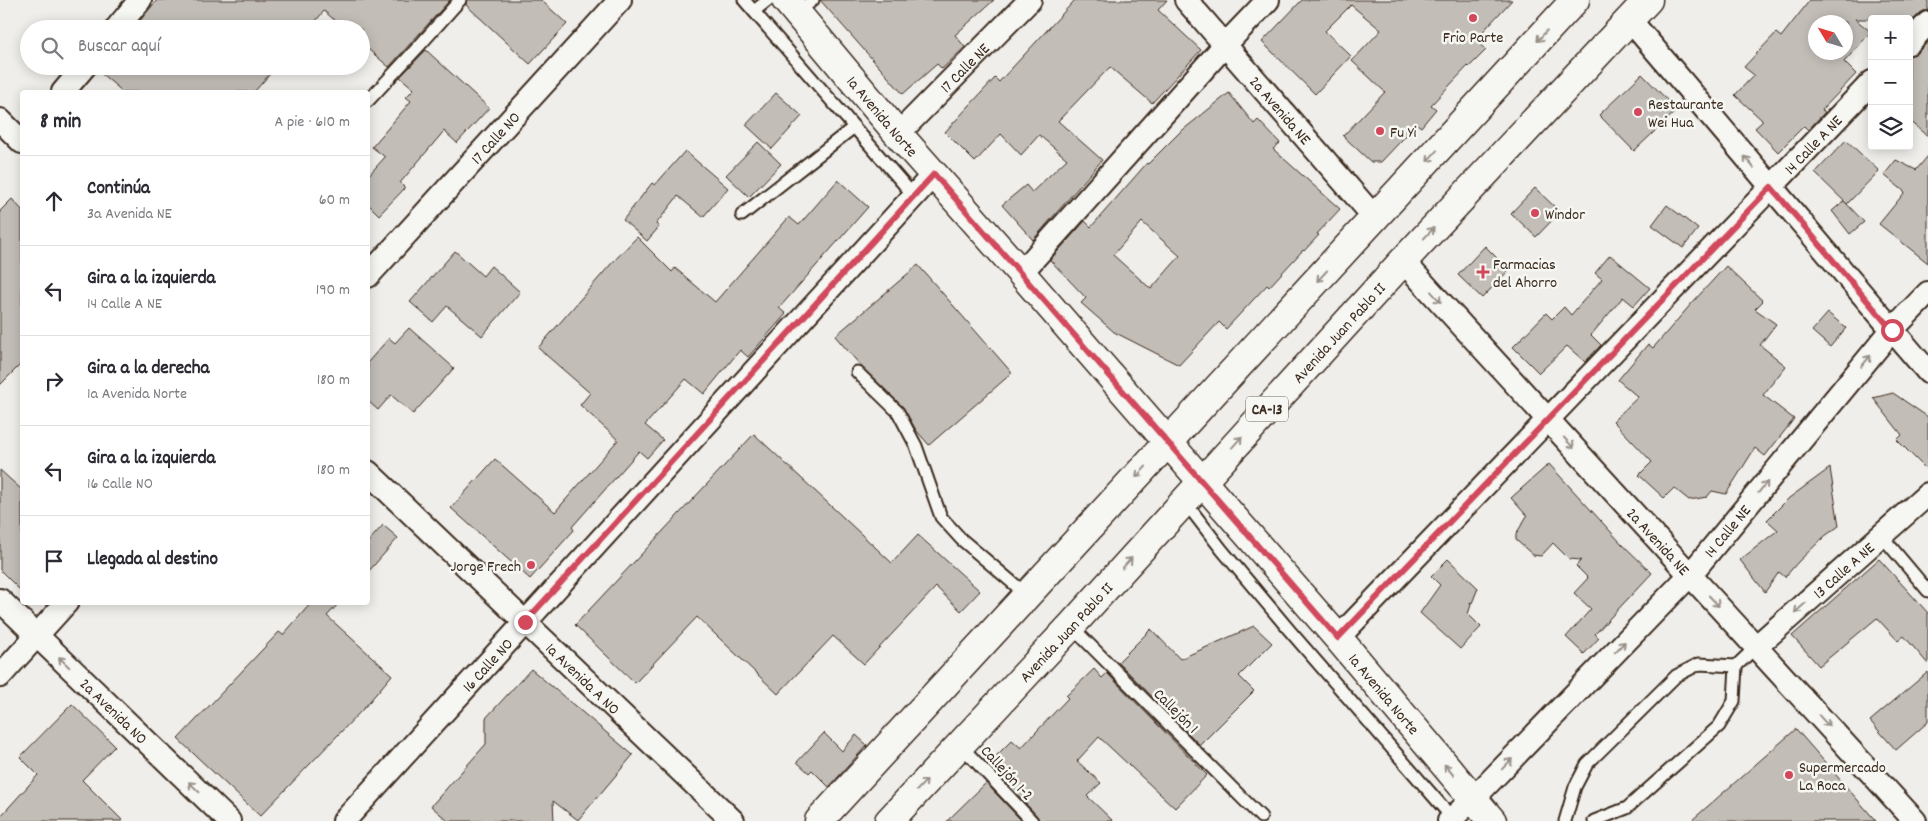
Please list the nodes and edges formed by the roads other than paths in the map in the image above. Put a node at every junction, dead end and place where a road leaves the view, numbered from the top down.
1 (140, 0) edge
2 (460, 0) edge
3 (620, 0) edge
4 (744, 0) edge
5 (768, 0) edge
6 (1030, 0) edge
7 (1186, 0) edge
8 (1268, 0) edge
9 (1575, 0) edge
10 (1648, 0) edge
11 (799, 4) edge
12 (754, 11) junction
13 (123, 20) edge
14 (1630, 20) junction
15 (1928, 23) edge
16 (1913, 39) edge
17 (1226, 45) junction
18 (77, 75) edge
19 (1868, 86) edge
20 (65, 90) edge
21 (370, 99) edge
22 (0, 120) edge
23 (854, 127) junction
24 (898, 134) junction
25 (20, 139) edge
26 (934, 174) junction
27 (1771, 187) junction
28 (914, 196) junction
29 (742, 215) dead end
30 (1375, 218) junction
31 (1403, 260) junction
32 (1021, 273) junction
33 (370, 274) edge
34 (1928, 293) edge
35 (1892, 330) junction
36 (857, 372) dead end
37 (1928, 372) edge
38 (1548, 420) junction
39 (1168, 443) junction
40 (370, 474) edge
41 (1192, 491) junction
42 (1928, 494) edge
43 (1881, 535) junction
44 (1690, 575) junction
45 (1928, 591) edge
46 (1027, 595) junction
47 (0, 600) edge
48 (64, 605) edge
49 (525, 622) junction
50 (1071, 626) junction
51 (37, 636) junction
52 (1338, 638) junction
53 (1757, 646) junction
54 (1736, 666) junction
55 (0, 676) edge
56 (960, 744) junction
57 (1473, 799) junction
58 (1261, 817) dead end
59 (1452, 820) edge
60 (229, 821) edge
61 (344, 821) edge
62 (733, 821) edge
63 (819, 821) edge
64 (889, 821) edge
65 (1032, 821) edge
66 (1492, 821) edge
67 (1565, 821) edge
68 (1594, 821) edge
69 (1915, 821) edge

1 - 13 street
2 - 21 lane
3 - 33 street, 17 Calle NO
4 - 12 lane
5 - 12 lane
6 - 24 street, 17 Calle NE
7 - 17 street, 2a Avenida NE
8 - 17 street
9 -> 30 main road
10 - 14 main road, Avenida Juan Pablo II / CA-13
11 - 24 main road, 1a Avenida Norte
12 - 23 lane
27 -> 14 street
31 -> 14 main road, Avenida Juan Pablo II / CA-13
15 - 16 street
17 - 30 street, 2a Avenida NE
17 - 32 street
18 - 20 street
19 - 27 street, 14 Calle A NE
22 - 25 street
23 - 28 lane
23 - 29 lane
24 - 26 main road, 1a Avenida Norte
26 - 28 street, 16 Calle NO
26 - 32 main road, 1a Avenida Norte
27 - 35 street
27 - 38 street, 14 Calle A NE
28 - 49 street, 16 Calle NO
30 -> 39 main road
31 -> 38 street, 2a Avenida NE
41 -> 31 main road, Avenida Juan Pablo II / CA-13
32 - 39 main road, 1a Avenida Norte
34 - 35 street, 14 Calle NE
35 - 37 street
44 -> 35 street, 14 Calle NE
36 - 46 lane
38 -> 44 street, 2a Avenida NE
38 - 52 street, 14 Calle A NE
39 - 41 main road, 1a Avenida Norte
39 -> 46 main road
40 - 49 street, 1a Avenida A NO
50 -> 41 main road, Avenida Juan Pablo II / CA-13
41 - 52 main road, 1a Avenida Norte
41 - 59 lane
42 - 43 street, 13 Calle A NE
43 - 45 lane
43 -> 53 street, 13 Calle A NE
44 -> 53 street, 2a Avenida NE
57 -> 44 street, 14 Calle NE
46 - 63 main road
47 - 51 street, 2a Avenida NO
48 - 51 street
49 - 61 street, 16 Calle NO
49 - 62 street, 1a Avenida A NO
50 - 56 main road, Avenida Juan Pablo II / CA-13
50 - 58 lane, Callejón 1
51 - 55 street
60 -> 51 street, 2a Avenida NO
57 -> 52 main road, 1a Avenida Norte
53 - 54 lane
53 -> 69 street, 2a Avenida NE
54 - 67 lane
54 - 68 lane
64 -> 56 main road, Avenida Juan Pablo II / CA-13
56 - 65 lane, Callejón 1-2
57 - 59 street, 14 Calle NE
57 - 66 main road, 1a Avenida Norte

